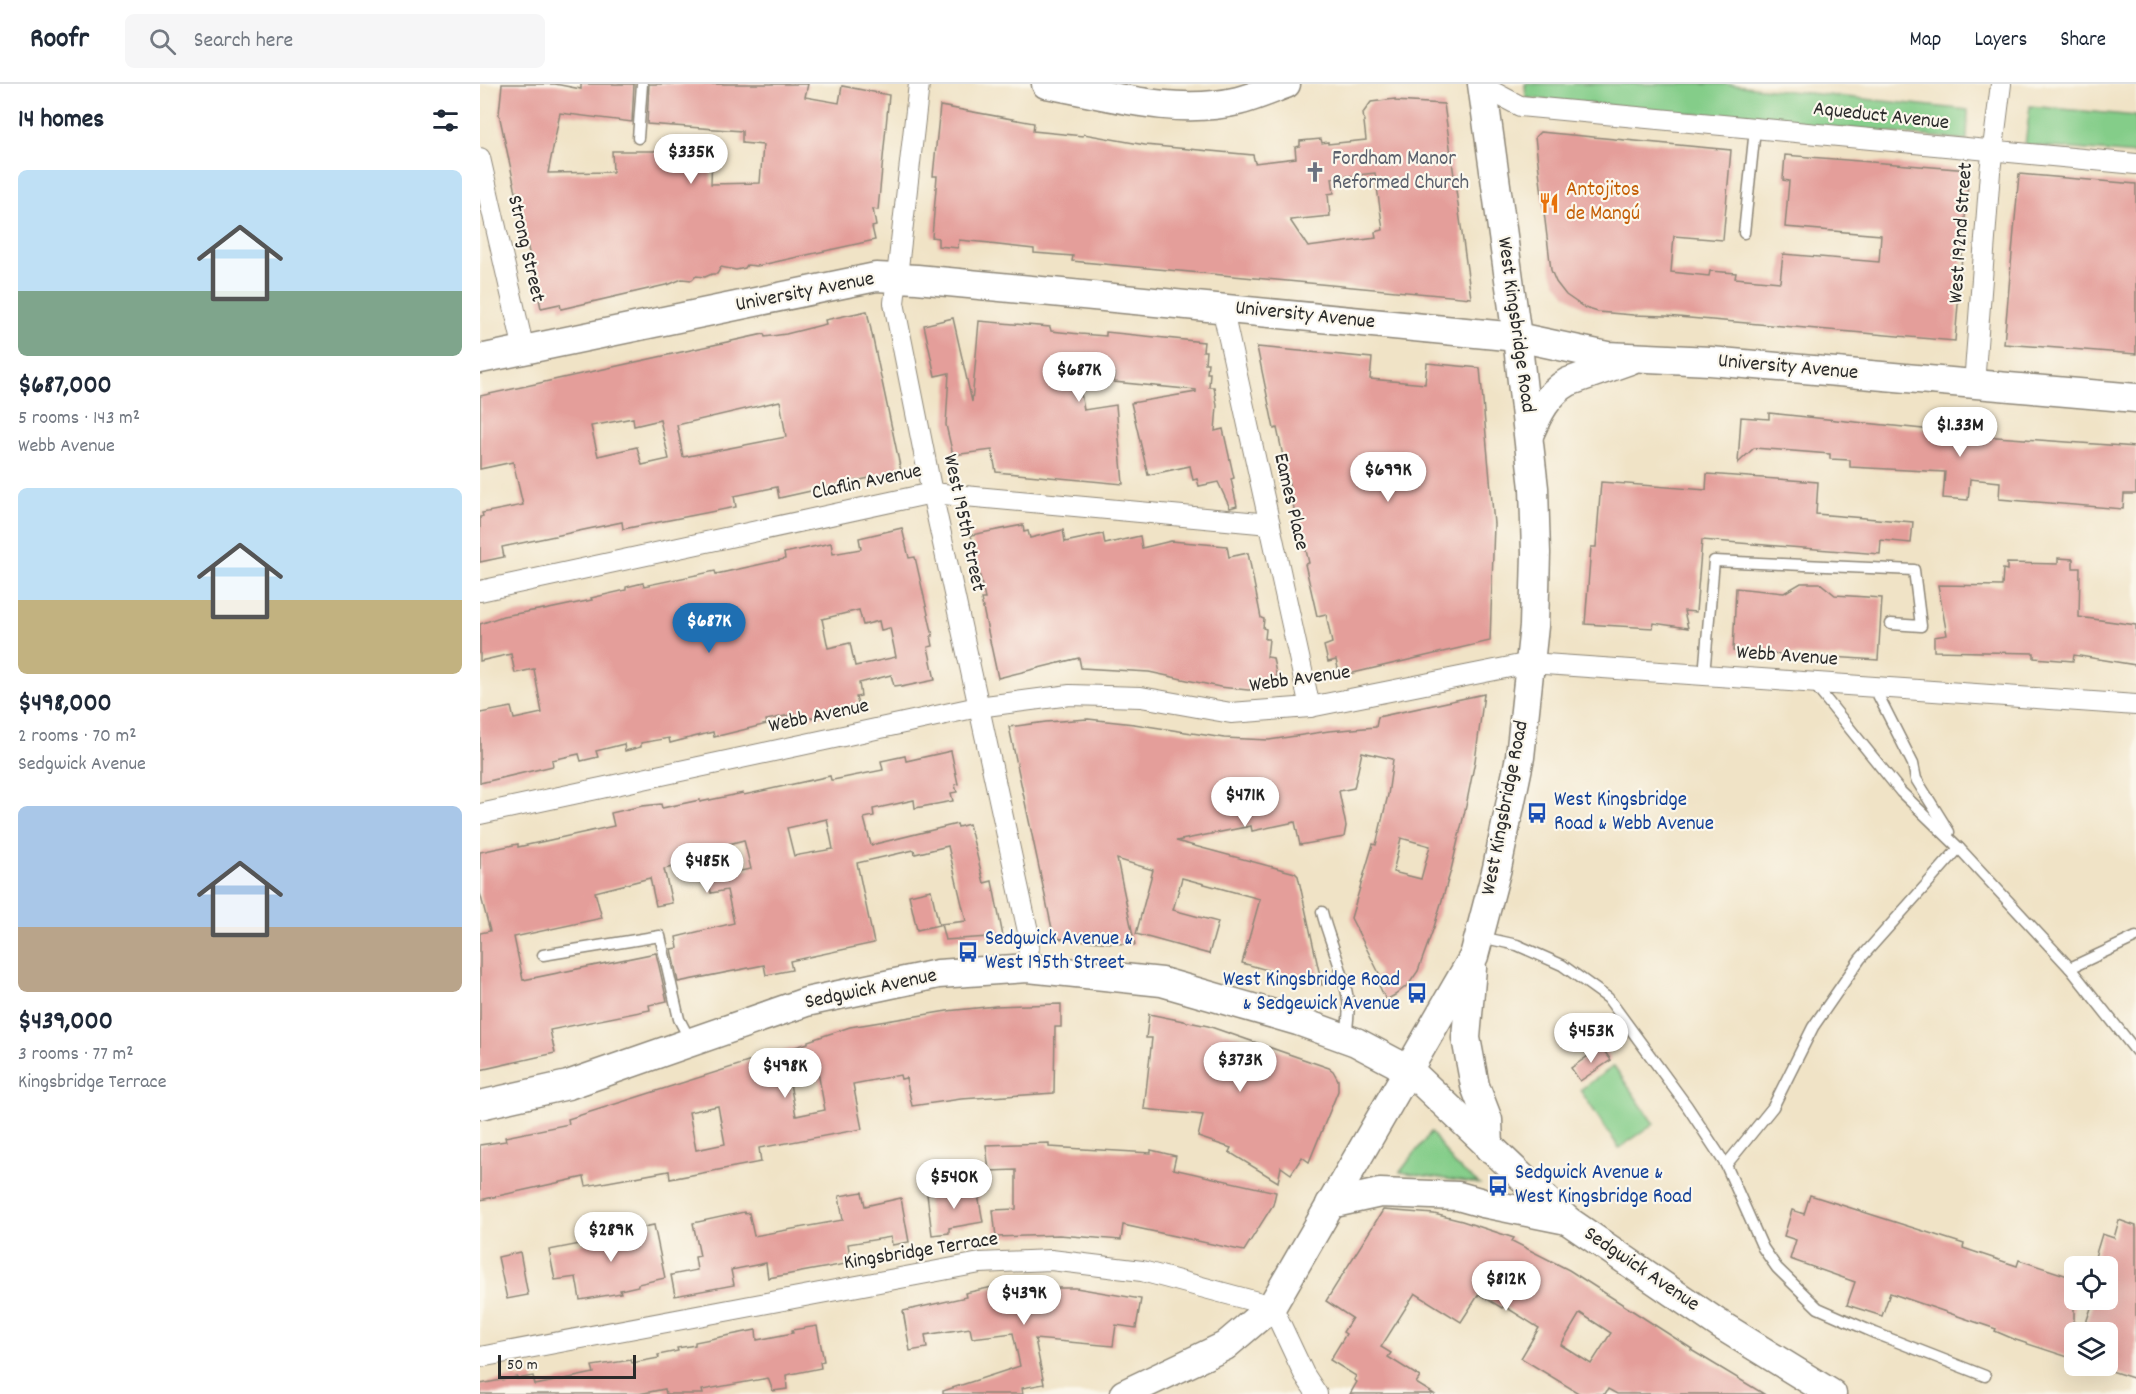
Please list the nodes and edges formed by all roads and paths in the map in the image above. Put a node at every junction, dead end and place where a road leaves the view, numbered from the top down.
1 (642, 84) edge
2 (919, 84) edge
3 (1046, 84) edge
4 (1286, 84) edge
5 (1481, 84) edge
6 (2001, 84) edge
7 (1755, 129) junction
8 (638, 138) dead end
9 (1992, 152) junction
10 (480, 158) edge
11 (2136, 164) edge
12 (1744, 233) dead end
13 (896, 278) junction
14 (1222, 308) junction
15 (1517, 337) junction
16 (524, 350) junction
17 (1638, 358) junction
18 (480, 359) edge
19 (1974, 385) junction
20 (2136, 398) edge
21 (1529, 435) junction
22 (932, 493) junction
23 (1270, 524) junction
24 (480, 591) edge
25 (1891, 624) dead end
26 (1530, 663) junction
27 (1704, 675) junction
28 (1813, 683) junction
29 (1874, 687) junction
30 (2136, 705) edge
31 (978, 707) junction
32 (1310, 707) junction
33 (1916, 779) junction
34 (1901, 792) junction
35 (480, 814) edge
36 (1959, 848) junction
37 (1322, 912) dead end
38 (2136, 937) edge
39 (1476, 946) junction
40 (543, 955) dead end
41 (1028, 968) junction
42 (2070, 968) junction
43 (1346, 1038) junction
44 (691, 1042) junction
45 (2136, 1051) edge
46 (1409, 1070) junction
47 (480, 1105) edge
48 (1490, 1148) junction
49 (1726, 1165) junction
50 (1330, 1204) junction
51 (1567, 1220) junction
52 (1272, 1306) junction
53 (480, 1357) edge
54 (1985, 1376) dead end
55 (1124, 1394) edge
56 (1317, 1394) edge
57 (1832, 1394) edge

1 - 8 lane
2 - 13 street, West 195th Street
3 - 4 street
5 - 7 street, Aqueduct Avenue
5 - 15 street, West Kingsbridge Road
6 - 9 street, West 192nd Street
7 - 9 street, Aqueduct Avenue
7 - 12 lane
9 - 11 street, Aqueduct Avenue
9 - 19 street, West 192nd Street
10 - 16 street, Strong Street
13 - 14 street, University Avenue
13 - 16 street, University Avenue
13 - 22 street, West 195th Street
14 - 15 street, University Avenue
14 - 23 street, Eames Place
15 - 17 street, University Avenue
15 - 21 street, West Kingsbridge Road
16 - 18 street, University Avenue
17 - 19 street, University Avenue
17 - 21 street
19 - 20 street, University Avenue
21 - 26 street, West Kingsbridge Road
22 - 23 street, Claflin Avenue
22 - 24 street, Claflin Avenue
22 - 31 street, West 195th Street
23 - 32 street, Eames Place
25 - 27 lane
26 - 27 street, Webb Avenue
26 - 32 street, Webb Avenue
26 - 39 street, West Kingsbridge Road
27 - 28 street, Webb Avenue
28 - 29 street, Webb Avenue
28 - 34 lane
29 - 30 street, Webb Avenue
29 - 33 lane
31 - 32 street, Webb Avenue
31 - 35 street, Webb Avenue
31 - 41 street, West 195th Street
33 - 34 lane
33 - 36 lane
34 - 36 lane
36 - 42 lane
36 - 49 lane
37 - 43 lane
38 - 42 lane
39 - 46 street, West Kingsbridge Road
39 - 48 street
39 - 49 lane
40 - 44 lane
41 - 43 street, Sedgwick Avenue
41 - 44 street, Sedgwick Avenue
42 - 45 lane
43 - 46 street, Sedgwick Avenue
44 - 47 street, Sedgwick Avenue
46 - 48 street, Sedgwick Avenue
46 - 50 street, West Kingsbridge Road
48 - 51 street, Sedgwick Avenue
49 - 54 lane
50 - 51 street
50 - 52 street, West Kingsbridge Road
51 - 57 street, Sedgwick Avenue
52 - 53 street, Kingsbridge Terrace
52 - 55 street, West Kingsbridge Road
52 - 56 street

